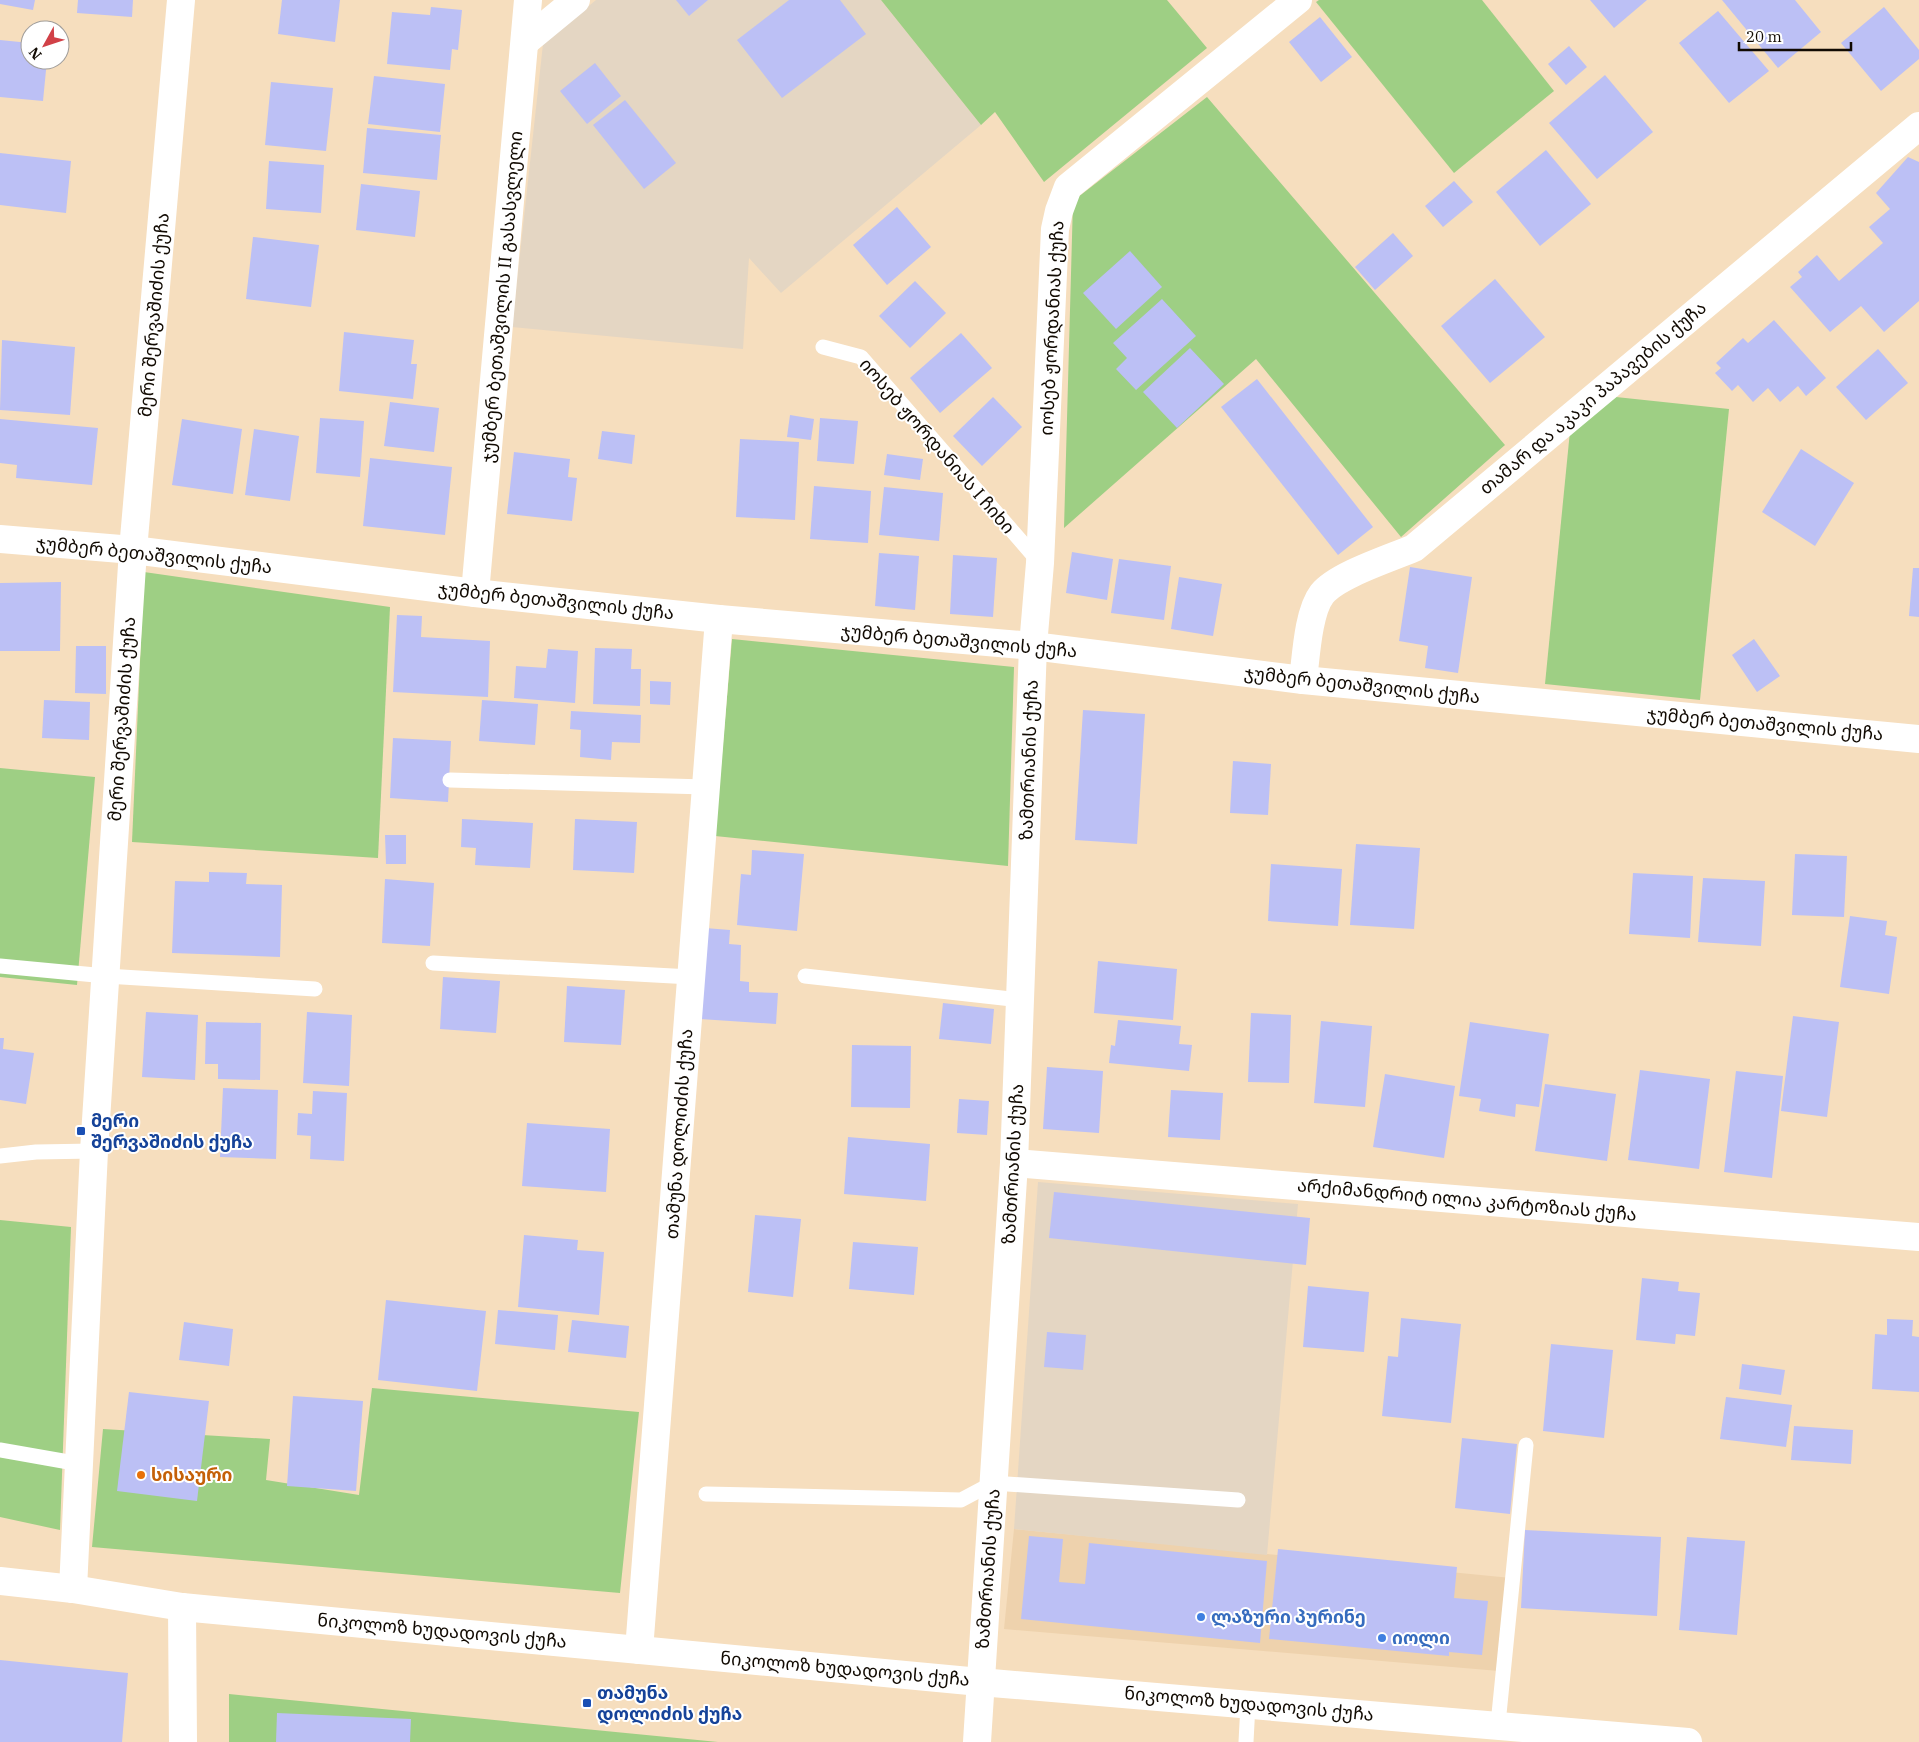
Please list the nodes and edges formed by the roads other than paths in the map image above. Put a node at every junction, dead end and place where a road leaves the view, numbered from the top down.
1 (181, 0) edge
2 (528, 0) edge
3 (576, 0) edge
4 (1298, 0) edge
5 (525, 42) junction
6 (1919, 126) edge
7 (823, 347) dead end
8 (0, 539) edge
9 (133, 550) junction
10 (1040, 564) junction
11 (475, 593) junction
12 (719, 618) junction
13 (1033, 646) junction
14 (1303, 680) junction
15 (1919, 739) edge
16 (450, 780) dead end
17 (706, 787) junction
18 (433, 963) dead end
19 (0, 966) edge
20 (106, 976) junction
21 (805, 976) dead end
22 (691, 977) junction
23 (314, 989) dead end
24 (1020, 1000) junction
25 (94, 1151) junction
26 (0, 1156) edge
27 (1014, 1163) junction
28 (1919, 1237) edge
29 (1526, 1444) dead end
30 (0, 1450) edge
31 (80, 1464) junction
32 (993, 1483) junction
33 (706, 1494) dead end
34 (1238, 1500) dead end
35 (1, 1581) edge
36 (72, 1589) junction
37 (182, 1607) junction
38 (639, 1650) junction
39 (980, 1682) junction
40 (1248, 1704) junction
41 (1498, 1724) junction
42 (183, 1742) edge
43 (977, 1742) edge
44 (1246, 1742) edge
45 (1688, 1742) edge

1 - 9 street, მერი შერვაშიძის ქუჩა
2 - 5 street, ჯუმბერ ბეთაშვილის II გასასვლელი
3 - 5 street
4 - 10 street, იოსებ ჟორდანიას ქუჩა
5 - 11 street, ჯუმბერ ბეთაშვილის II გასასვლელი
6 - 14 street, თამარ და აკაკი პაპავების ქუჩა
7 - 10 lane, იოსებ ჟორდანიას I ჩიხი
8 - 9 street, ჯუმბერ ბეთაშვილის ქუჩა
9 - 11 street, ჯუმბერ ბეთაშვილის ქუჩა
9 - 20 street, მერი შერვაშიძის ქუჩა
10 - 13 street, იოსებ ჟორდანიას ქუჩა
11 - 12 street, ჯუმბერ ბეთაშვილის ქუჩა
12 - 13 street, ჯუმბერ ბეთაშვილის ქუჩა
12 - 17 street, თამუნა დოლიძის ქუჩა
13 - 14 street, ჯუმბერ ბეთაშვილის ქუჩა
13 - 24 street, ზამთრიანის ქუჩა
14 - 15 street, ჯუმბერ ბეთაშვილის ქუჩა
16 - 17 lane
17 - 22 street, თამუნა დოლიძის ქუჩა
18 - 22 lane
19 - 20 lane
20 - 23 lane
20 - 25 street, მერი შერვაშიძის ქუჩა
21 - 24 lane
22 - 38 street, თამუნა დოლიძის ქუჩა
24 - 27 street, ზამთრიანის ქუჩა
25 - 26 lane
25 - 31 street, მერი შერვაშიძის ქუჩა
27 - 28 street, არქიმანდრიტ ილია კარტოზიას ქუჩა
27 - 32 street, ზამთრიანის ქუჩა
29 - 41 lane
30 - 31 lane
31 - 36 street, მერი შერვაშიძის ქუჩა
32 - 33 lane
32 - 34 lane
32 - 39 street, ზამთრიანის ქუჩა
35 - 36 street, ნიკოლოზ ხუდადოვის ქუჩა
36 - 37 street, ნიკოლოზ ხუდადოვის ქუჩა
37 - 38 street, ნიკოლოზ ხუდადოვის ქუჩა
37 - 42 street
38 - 39 street, ნიკოლოზ ხუდადოვის ქუჩა
39 - 40 street, ნიკოლოზ ხუდადოვის ქუჩა
39 - 43 street, ზამთრიანის ქუჩა
40 - 41 street, ნიკოლოზ ხუდადოვის ქუჩა
40 - 44 lane
41 - 45 street, ნიკოლოზ ხუდადოვის ქუჩა

